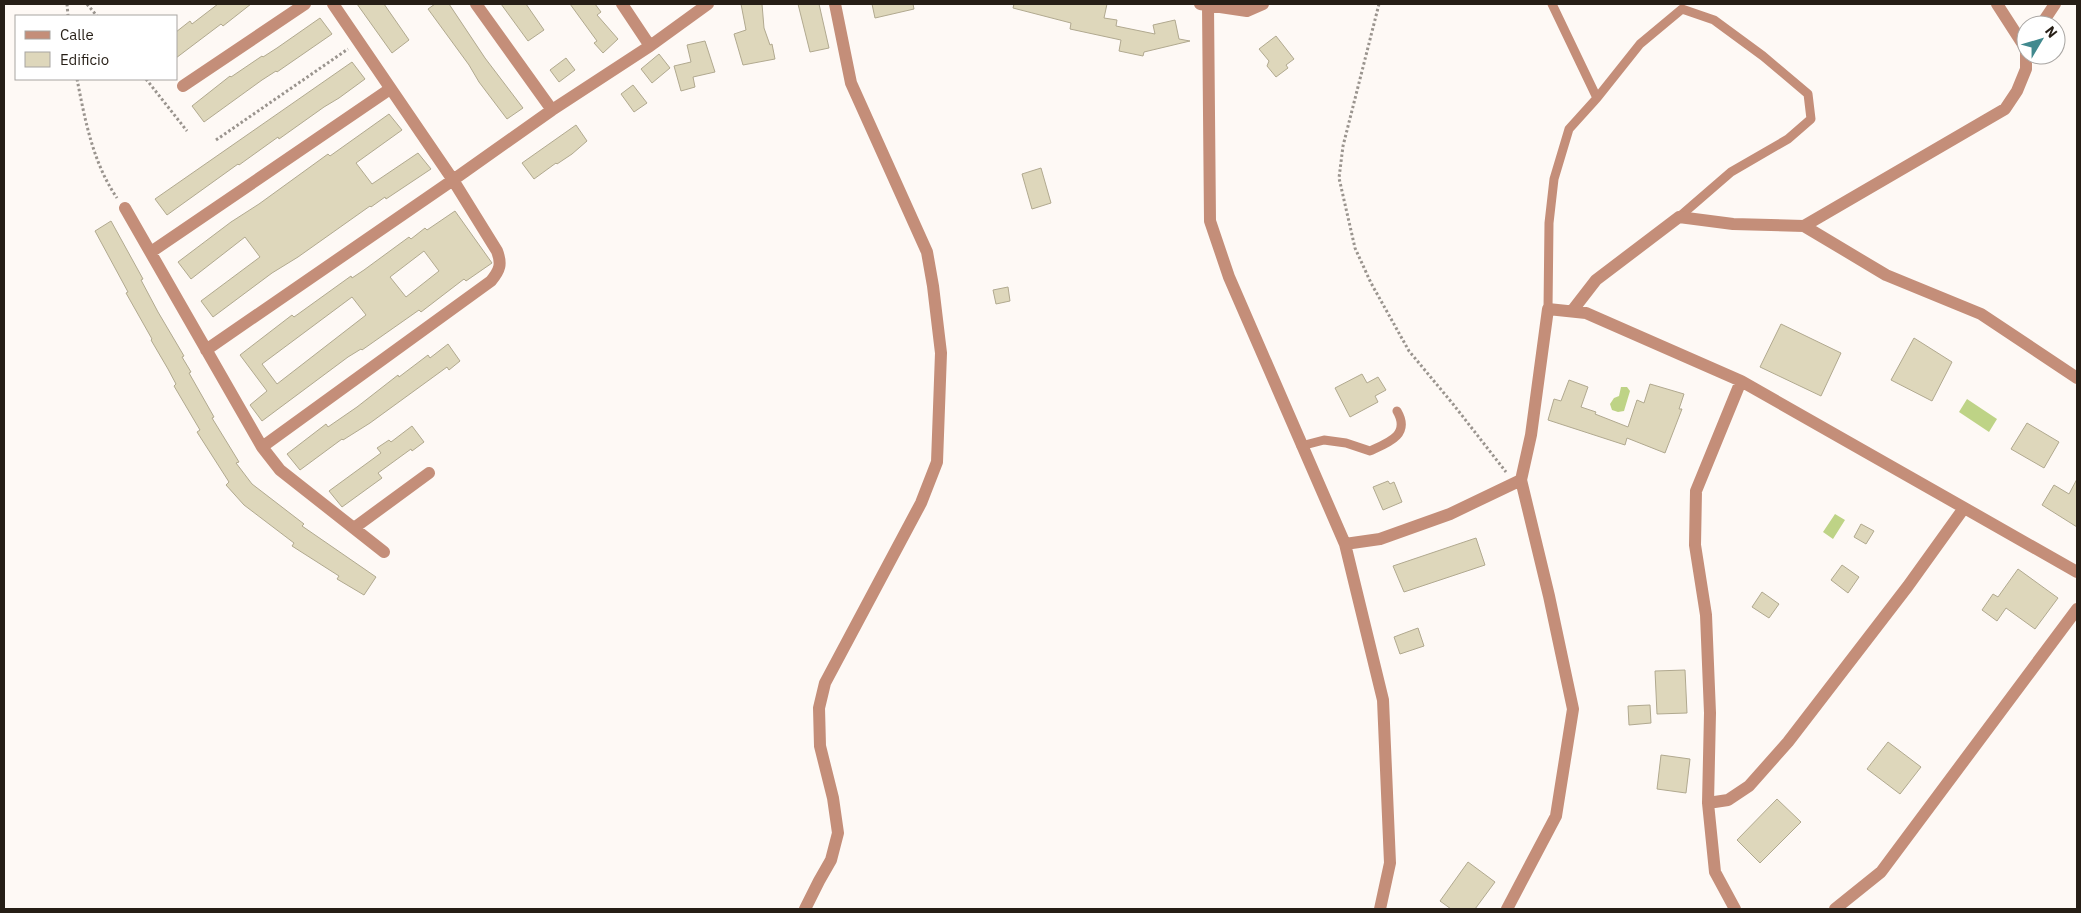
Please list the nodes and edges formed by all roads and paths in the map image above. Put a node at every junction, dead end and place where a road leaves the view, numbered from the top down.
1 (87, 4) edge
2 (306, 4) edge
3 (334, 4) edge
4 (476, 4) edge
5 (622, 4) edge
6 (708, 4) edge
7 (835, 4) edge
8 (1263, 4) edge
9 (1379, 4) edge
10 (1552, 4) edge
11 (1997, 4) edge
12 (2055, 4) edge
13 (1204, 5) edge
14 (1680, 6) edge
15 (96, 15) edge
16 (2048, 15) edge
17 (2016, 33) edge
18 (359, 42) junction
19 (650, 46) junction
20 (2026, 65) edge
21 (77, 80) edge
22 (147, 80) edge
23 (183, 86) dead end
24 (390, 89) junction
25 (1598, 98) junction
26 (552, 110) junction
27 (187, 131) dead end
28 (216, 140) dead end
29 (453, 180) junction
30 (125, 208) joint
31 (1679, 217) junction
32 (1804, 226) junction
33 (151, 252) junction
34 (1548, 309) junction
35 (1572, 311) junction
36 (206, 350) junction
37 (2077, 378) edge
38 (1741, 381) junction
39 (1397, 411) dead end
40 (1301, 446) junction
41 (262, 447) junction
42 (429, 473) dead end
43 (1518, 481) junction
44 (1964, 508) junction
45 (354, 528) junction
46 (1345, 544) junction
47 (384, 552) dead end
48 (2077, 572) edge
49 (2077, 609) edge
50 (1708, 803) junction
51 (805, 909) edge
52 (1380, 909) edge
53 (1508, 909) edge
54 (1735, 909) edge
55 (1835, 909) edge

1 - 15 path
2 - 23 street
3 - 18 street
4 - 26 street
5 - 19 street
6 - 19 street
7 - 51 street
8 - 13 street
9 - 43 path
10 - 25 lane
11 - 17 street
12 - 16 street
13 - 40 street
14 - 25 lane
14 - 31 lane
18 - 24 street
18 - 28 path
19 - 26 street
20 - 32 street
21 - 30 path
22 - 27 path
24 - 29 street
24 - 33 street
25 - 34 lane
26 - 29 street
29 - 36 street
29 - 41 street
30 - 33 street
31 - 32 street
31 - 35 street
32 - 37 street
33 - 36 street
34 - 35 street
34 - 43 street
35 - 38 street
36 - 41 street
38 - 44 street
38 - 50 street
39 - 40 lane
40 - 46 street
41 - 45 street
42 - 45 street
43 - 46 street
43 - 53 street
44 - 48 street
44 - 50 street
45 - 47 street
46 - 52 street
49 - 55 street
50 - 54 street

